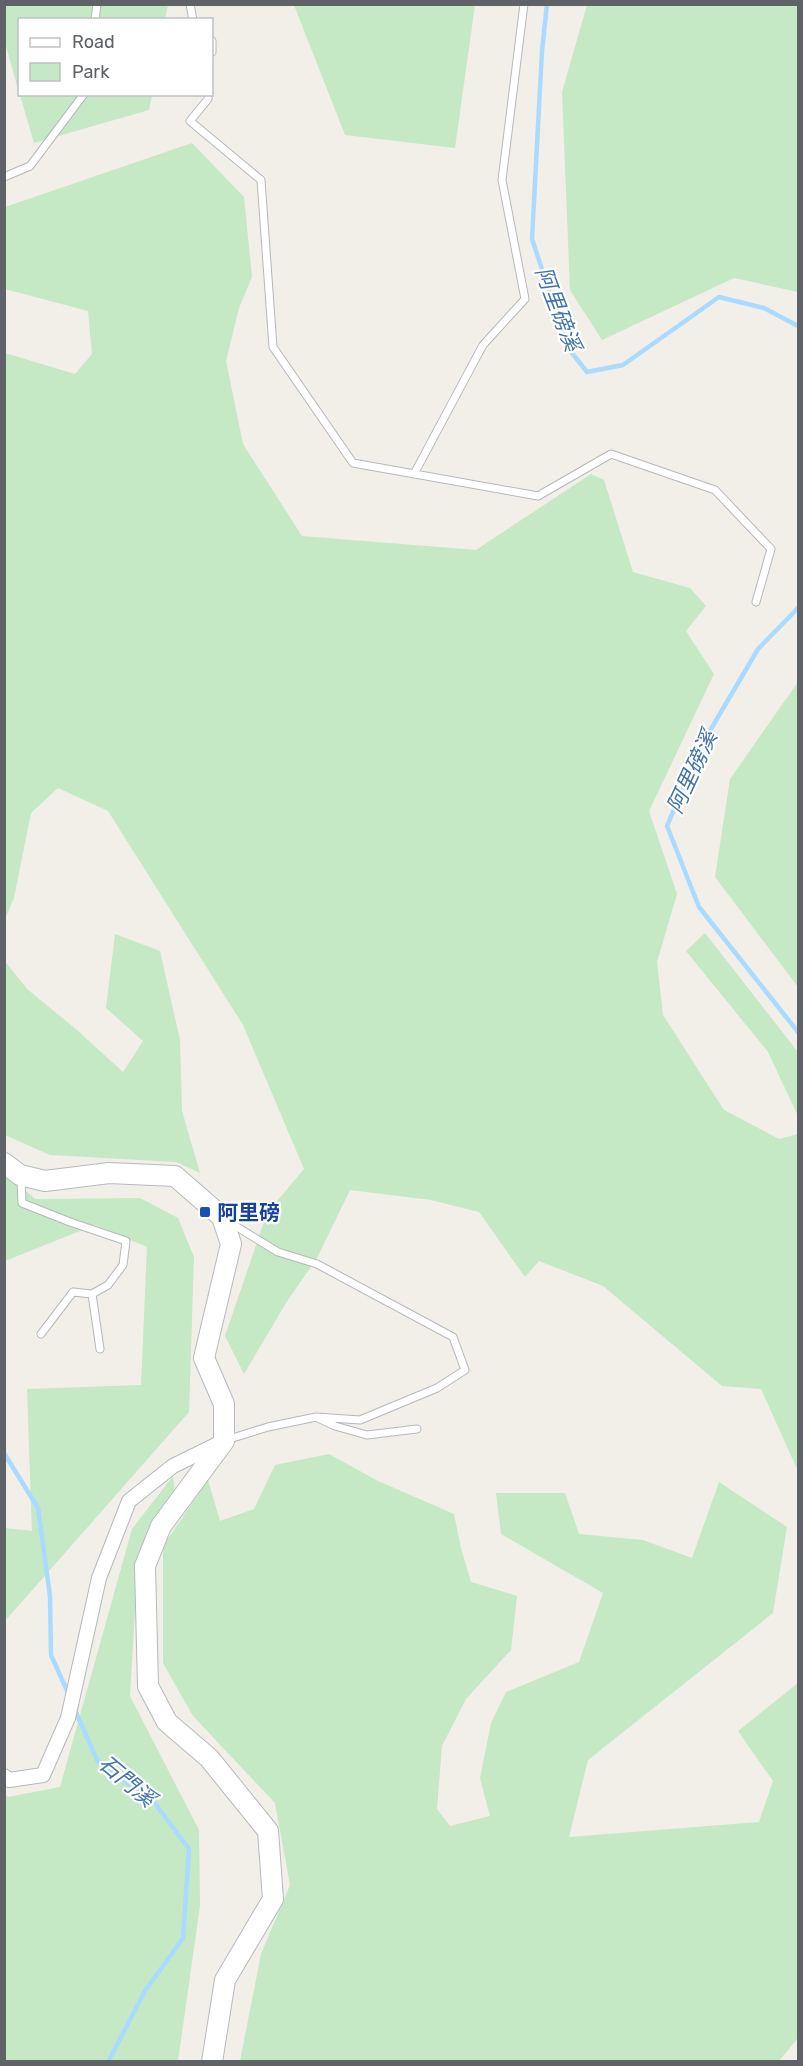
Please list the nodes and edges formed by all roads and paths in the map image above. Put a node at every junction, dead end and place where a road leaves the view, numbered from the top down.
1 (524, 4) edge
2 (82, 96) edge
3 (208, 96) edge
4 (4, 177) edge
5 (414, 474) junction
6 (756, 602) dead end
7 (4, 1163) edge
8 (20, 1175) junction
9 (222, 1217) junction
10 (92, 1294) junction
11 (41, 1334) dead end
12 (100, 1349) dead end
13 (316, 1417) junction
14 (417, 1429) dead end
15 (224, 1441) junction
16 (4, 1776) edge
17 (212, 2061) edge

1 - 5 lane
2 - 4 lane
3 - 5 lane
5 - 6 lane
7 - 8 street
8 - 9 street
8 - 10 lane
9 - 13 lane
9 - 15 street
10 - 11 lane
10 - 12 lane
13 - 14 lane
13 - 15 lane
15 - 16 street
15 - 17 street

